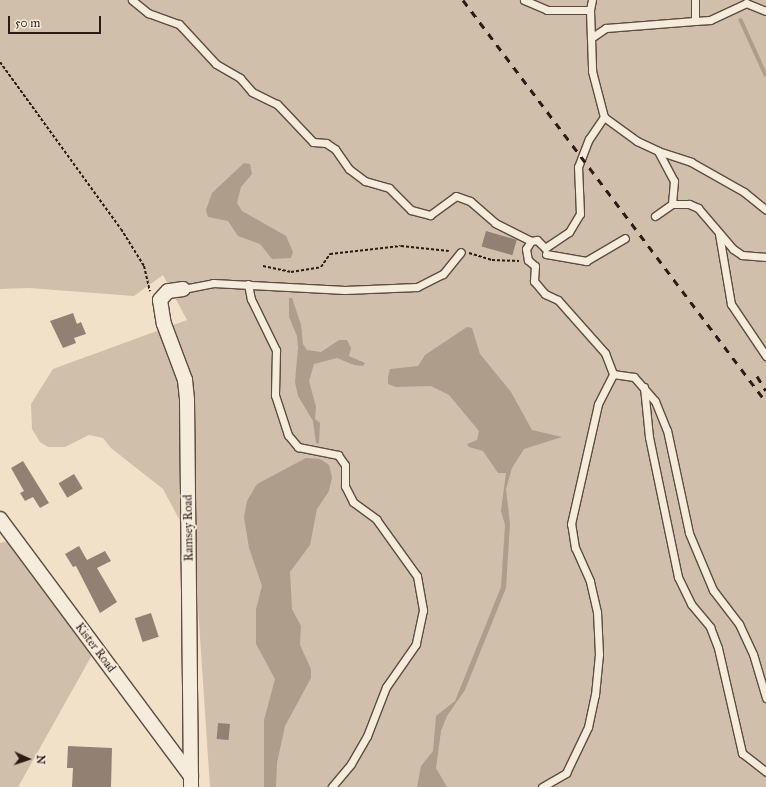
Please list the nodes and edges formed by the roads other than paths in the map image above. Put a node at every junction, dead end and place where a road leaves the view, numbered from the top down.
1 (132, 0) edge
2 (524, 0) edge
3 (592, 0) edge
4 (695, 0) edge
5 (590, 10) junction
6 (766, 11) edge
7 (696, 21) junction
8 (591, 38) junction
9 (604, 117) junction
10 (658, 151) junction
11 (672, 204) junction
12 (766, 210) edge
13 (655, 216) dead end
14 (718, 234) junction
15 (624, 238) dead end
16 (531, 241) junction
17 (461, 252) road end
18 (546, 254) dead end
19 (766, 258) edge
20 (248, 284) junction
21 (183, 289) joint
22 (766, 356) edge
23 (613, 374) junction
24 (644, 385) junction
25 (0, 519) edge
26 (766, 698) edge
27 (766, 772) edge
28 (191, 782) edge
29 (332, 787) edge
30 (542, 787) edge

1 - 16 lane
2 - 5 lane
3 - 5 lane
4 - 7 lane
5 - 8 lane
6 - 7 lane
7 - 8 lane
8 - 9 lane
9 - 10 lane
9 - 16 lane
10 - 11 lane
10 - 12 lane
11 - 13 lane
11 - 14 lane
14 - 19 lane
14 - 22 lane
15 - 18 lane
16 - 23 lane
17 - 20 lane
20 - 21 lane
20 - 29 lane
21 - 28 street, Ramsey Road
23 - 24 lane
23 - 30 lane
24 - 26 lane
24 - 27 lane
25 - 28 street, Kister Road

